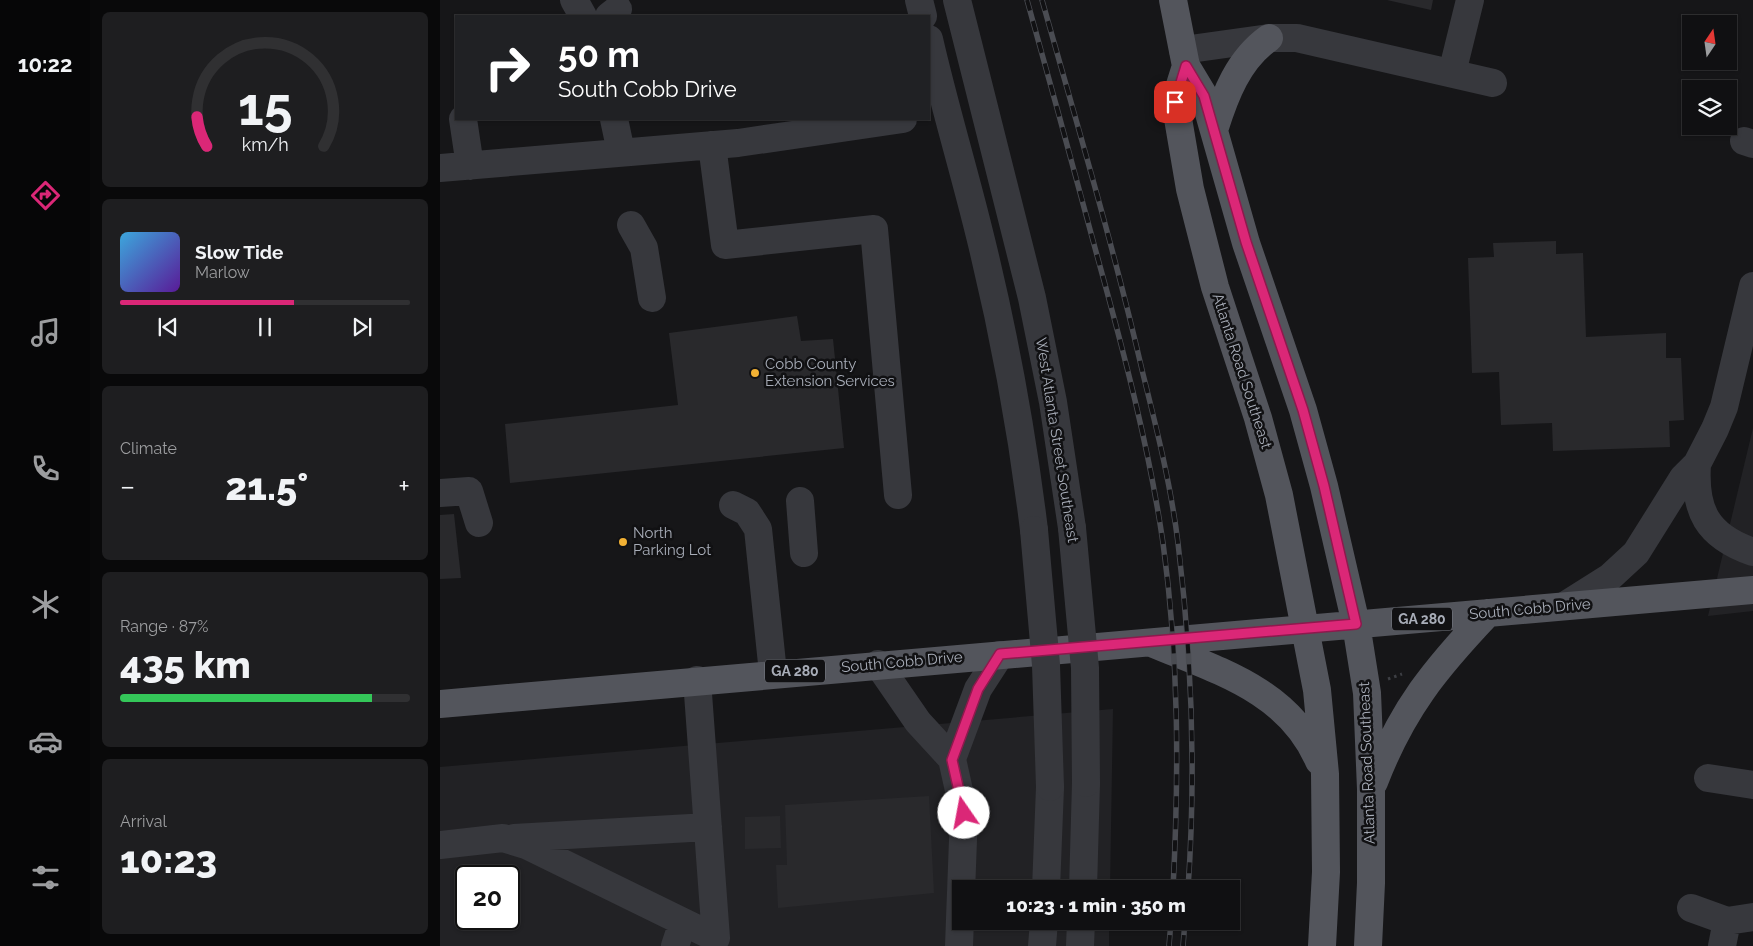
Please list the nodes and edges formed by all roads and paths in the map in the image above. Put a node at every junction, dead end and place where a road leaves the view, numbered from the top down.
1 (574, 0) edge
2 (919, 0) edge
3 (956, 0) edge
4 (1173, 0) edge
5 (1470, 0) edge
6 (582, 15) edge
7 (923, 15) edge
8 (1269, 38) junction
9 (930, 48) edge
10 (1185, 58) junction
11 (1452, 73) junction
12 (1492, 83) dead end
13 (984, 104) junction
14 (937, 113) edge
15 (463, 120) edge
16 (614, 120) edge
17 (896, 120) edge
18 (1214, 130) junction
19 (712, 145) junction
20 (621, 152) junction
21 (470, 166) junction
22 (440, 168) edge
23 (631, 225) dead end
24 (1753, 286) edge
25 (652, 298) dead end
26 (1697, 464) junction
27 (440, 493) edge
28 (898, 495) dead end
29 (800, 501) dead end
30 (733, 505) dead end
31 (479, 523) dead end
32 (1753, 552) edge
33 (804, 553) dead end
34 (1753, 590) edge
35 (1564, 606) junction
36 (1488, 613) junction
37 (1356, 624) junction
38 (1307, 628) junction
39 (1150, 643) junction
40 (1000, 654) junction
41 (878, 664) junction
42 (774, 673) junction
43 (697, 680) junction
44 (440, 704) edge
45 (952, 760) junction
46 (1325, 774) junction
47 (1708, 778) dead end
48 (1753, 785) edge
49 (1371, 789) junction
50 (708, 827) junction
51 (503, 838) junction
52 (440, 845) edge
53 (1046, 880) edge
54 (1083, 880) edge
55 (1691, 908) dead end
56 (1734, 928) edge
57 (1043, 930) edge
58 (1081, 930) edge
59 (679, 934) edge
60 (958, 946) edge
61 (1042, 946) edge
62 (1080, 946) edge
63 (1322, 946) edge
64 (1368, 946) edge

1 - 6 street
2 - 7 street
3 - 13 street, West Atlanta Street Southeast
4 - 10 main road
5 - 11 street
8 - 10 street
8 - 11 street
8 - 18 main road
9 - 14 street
10 - 18 main road, Atlanta Road Southeast
10 - 38 main road, Atlanta Road Southeast
11 - 12 street
13 - 14 street
13 - 54 street, West Atlanta Street Southeast, bridge
14 - 53 street, bridge
15 - 21 street
16 - 20 street
17 - 19 street
18 - 37 main road, Atlanta Road Southeast
19 - 20 street
19 - 28 street
20 - 21 street
21 - 22 street
23 - 25 street
24 - 26 street
26 - 32 street
26 - 35 street
27 - 31 street
29 - 33 street
30 - 42 street
34 - 35 main road, South Cobb Drive / GA 280
35 - 36 main road, South Cobb Drive / GA 280
36 - 37 main road, South Cobb Drive / GA 280
36 - 49 main road
37 - 38 main road, South Cobb Drive / GA 280
37 - 49 main road, Atlanta Road Southeast
38 - 39 main road, South Cobb Drive / GA 280
38 - 46 main road, Atlanta Road Southeast
39 - 40 main road, South Cobb Drive / GA 280
39 - 46 main road
40 - 41 main road, South Cobb Drive / GA 280
40 - 45 street
41 - 42 main road, South Cobb Drive / GA 280
41 - 45 street
42 - 43 main road, South Cobb Drive / GA 280
43 - 44 main road, South Cobb Drive / GA 280
43 - 50 street
45 - 60 street
46 - 63 main road, Atlanta Road Southeast
47 - 48 street
49 - 64 main road, Atlanta Road Southeast
50 - 51 street
50 - 59 street
51 - 52 street
51 - 59 street
55 - 56 street
57 - 61 street
58 - 62 street

